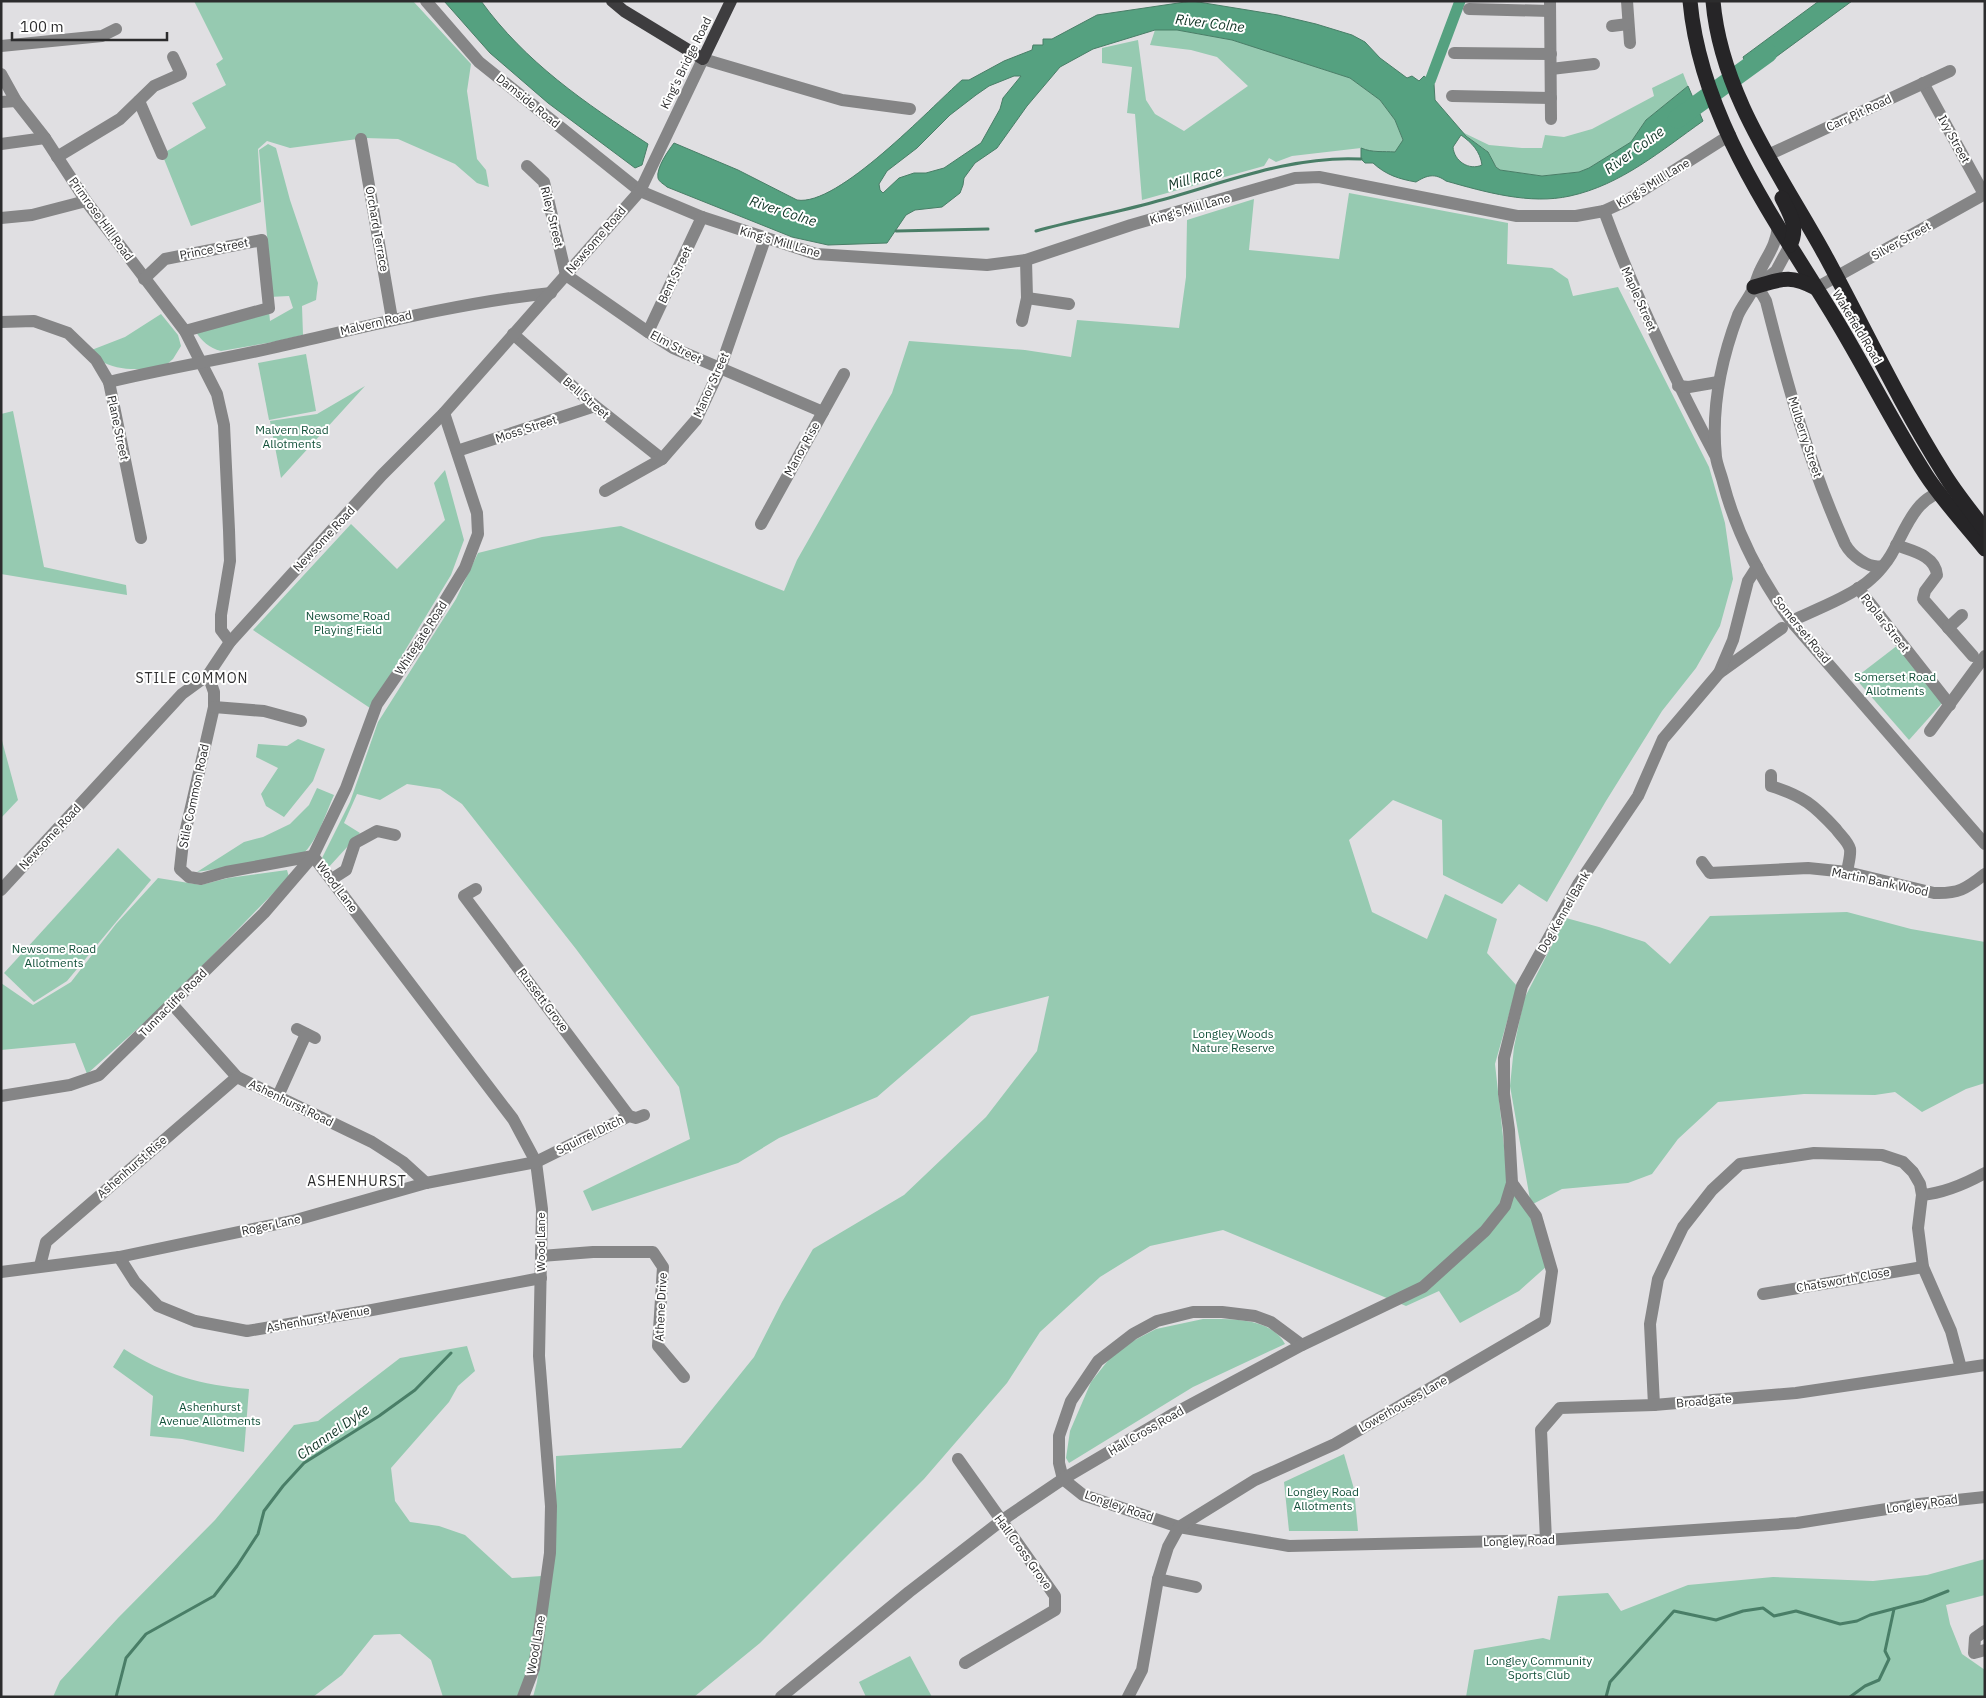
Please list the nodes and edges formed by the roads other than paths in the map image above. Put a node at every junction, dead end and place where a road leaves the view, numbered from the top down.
1 (426, 1) edge
2 (612, 1) edge
3 (731, 1) edge
4 (1627, 1) edge
5 (1690, 1) edge
6 (1713, 1) edge
7 (1547, 6) edge
8 (1469, 8) dead end
9 (1628, 24) junction
10 (1612, 26) dead end
11 (110, 28) dead end
12 (1630, 43) dead end
13 (1, 46) edge
14 (1454, 53) dead end
15 (1551, 54) junction
16 (174, 57) dead end
17 (703, 59) junction
18 (1594, 64) dead end
19 (1551, 69) junction
20 (1950, 71) dead end
21 (1, 74) edge
22 (1923, 83) junction
23 (1452, 96) dead end
24 (1551, 98) junction
25 (16, 101) junction
26 (139, 101) junction
27 (1, 102) edge
28 (910, 110) dead end
29 (1551, 119) dead end
30 (1730, 135) junction
31 (44, 138) junction
32 (361, 139) dead end
33 (1, 144) edge
34 (1774, 153) junction
35 (162, 154) dead end
36 (57, 157) junction
37 (527, 166) dead end
38 (641, 188) junction
39 (1984, 194) edge
40 (86, 201) junction
41 (1604, 211) junction
42 (702, 217) junction
43 (1, 218) edge
44 (1778, 226) junction
45 (766, 239) junction
46 (1790, 245) junction
47 (1026, 260) junction
48 (566, 275) junction
49 (1836, 277) junction
50 (144, 279) junction
51 (1754, 287) junction
52 (1816, 288) junction
53 (551, 293) junction
54 (1027, 298) junction
55 (1069, 304) dead end
56 (392, 319) junction
57 (1022, 321) dead end
58 (1, 322) edge
59 (185, 331) junction
60 (648, 332) junction
61 (513, 334) junction
62 (202, 363) junction
63 (720, 369) junction
64 (844, 374) dead end
65 (109, 382) junction
66 (1718, 382) junction
67 (1678, 386) junction
68 (595, 406) junction
69 (823, 412) junction
70 (444, 413) junction
71 (457, 451) junction
72 (1716, 457) junction
73 (662, 459) junction
74 (604, 491) dead end
75 (1938, 492) junction
76 (1957, 492) junction
77 (761, 524) dead end
78 (1985, 530) edge
79 (141, 538) dead end
80 (1896, 545) junction
81 (1985, 548) edge
82 (1882, 566) junction
83 (1757, 567) junction
84 (1858, 588) junction
85 (1962, 615) dead end
86 (1787, 625) junction
87 (1948, 628) junction
88 (230, 642) junction
89 (1979, 656) edge
90 (1719, 674) junction
91 (208, 676) junction
92 (1950, 705) junction
93 (214, 707) junction
94 (301, 721) dead end
95 (1930, 732) dead end
96 (1768, 784) dead end
97 (395, 835) dead end
98 (1985, 844) edge
99 (313, 856) junction
100 (1702, 862) dead end
101 (1847, 872) junction
102 (1985, 874) edge
103 (332, 880) junction
104 (1, 890) edge
105 (476, 890) dead end
106 (172, 1004) junction
107 (306, 1033) dead end
108 (237, 1077) junction
109 (1, 1096) edge
110 (278, 1096) junction
111 (644, 1115) dead end
112 (629, 1116) junction
113 (536, 1162) junction
114 (1985, 1173) edge
115 (426, 1183) junction
116 (1512, 1184) junction
117 (1922, 1195) junction
118 (541, 1256) junction
119 (119, 1257) junction
120 (40, 1266) junction
121 (1923, 1267) junction
122 (1, 1272) edge
123 (541, 1278) junction
124 (1763, 1294) dead end
125 (1302, 1345) junction
126 (1985, 1365) edge
127 (1961, 1368) junction
128 (684, 1377) dead end
129 (1654, 1405) junction
130 (958, 1459) dead end
131 (1064, 1479) junction
132 (1985, 1497) edge
133 (1001, 1521) junction
134 (1179, 1526) junction
135 (1546, 1540) junction
136 (1158, 1578) junction
137 (1196, 1587) dead end
138 (1985, 1631) edge
139 (1985, 1650) edge
140 (965, 1663) dead end
141 (523, 1697) edge
142 (781, 1697) edge
143 (1128, 1697) edge

1 - 38 street, Damside Road
2 - 17 main road
3 - 17 main road, King's Bridge Road
4 - 9 street
5 - 30 highway, Wakefield Road
6 - 34 highway, Wakefield Road
7 - 8 street
7 - 15 street
9 - 10 street
9 - 12 street
11 - 13 street
14 - 15 street
15 - 19 street
16 - 26 street
17 - 28 street
17 - 38 street, King's Bridge Road
18 - 19 street
19 - 24 street
20 - 22 street, Carr Pit Road
21 - 25 street, Primrose Hill Road
22 - 34 street, Carr Pit Road
22 - 39 street, Ivy Street
23 - 24 street
24 - 29 street
25 - 27 street
25 - 31 street, Primrose Hill Road
26 - 35 street
26 - 36 street
30 - 41 street, King's Mill Lane
30 - 44 highway, Wakefield Road
31 - 33 street
31 - 36 street, Primrose Hill Road
32 - 56 street, Orchard Terrace
34 - 46 highway
34 - 49 highway, Wakefield Road
36 - 40 street, Primrose Hill Road
37 - 48 street, Riley Street
38 - 42 street, King's Mill Lane
38 - 48 street, Newsome Road
39 - 49 street, Silver Street
40 - 43 street
40 - 50 street, Primrose Hill Road
41 - 47 street, King's Mill Lane
41 - 67 street, Maple Street
42 - 45 street, King's Mill Lane
42 - 60 street, Bent Street
44 - 46 highway, Wakefield Road
44 - 51 street, Somerset Road
45 - 47 street, King's Mill Lane
45 - 63 street, Manor Street
46 - 51 street, Somerset Road
46 - 52 highway, Wakefield Road
47 - 54 street
48 - 53 street, Newsome Road
48 - 60 street, Elm Street
49 - 52 street, Silver Street
49 - 76 highway, Wakefield Road
50 - 59 street, Primrose Hill Road
50 - 59 street, Prince Street
51 - 52 highway
51 - 66 street, Somerset Road
51 - 82 street, Mulberry Street
52 - 75 highway, Wakefield Road
53 - 56 street, Malvern Road
53 - 61 street, Newsome Road
54 - 55 street
54 - 57 street
56 - 62 street, Malvern Road
58 - 65 street
59 - 62 street, Primrose Hill Road
60 - 63 street, Elm Street
61 - 68 street, Bell Street
61 - 70 street, Newsome Road
62 - 65 street, Plane Street
62 - 88 street
63 - 69 street, Elm Street
63 - 73 street, Manor Street
64 - 69 street, Manor Rise
65 - 79 street, Plane Street
66 - 67 street
66 - 72 street, Somerset Road
67 - 72 street, Maple Street
68 - 71 street, Moss Street
68 - 73 street, Bell Street
69 - 77 street, Manor Rise
70 - 71 street, Whitegate Road
70 - 88 street, Newsome Road
71 - 99 street, Whitegate Road
72 - 83 street, Somerset Road
73 - 74 street, Manor Street
75 - 76 street
75 - 80 street, Dog Kennel Bank
75 - 81 highway, Wakefield Road
76 - 78 highway, Wakefield Road
80 - 82 street, Dog Kennel Bank
80 - 87 street
82 - 84 street, Dog Kennel Bank
83 - 86 street, Somerset Road
83 - 90 street, Dog Kennel Bank
84 - 86 street, Dog Kennel Bank
84 - 92 street, Poplar Street
85 - 87 street
86 - 90 street, Dog Kennel Bank
86 - 98 street, Somerset Road
87 - 89 street
88 - 91 street, Newsome Road
89 - 92 street
90 - 116 street, Dog Kennel Bank
91 - 93 street, Stile Common Road
91 - 104 street, Newsome Road
92 - 95 street
93 - 94 street
93 - 99 street, Stile Common Road
96 - 101 street
97 - 103 street
99 - 103 street, Wood Lane
99 - 106 street, Tunnacliffe Road
100 - 101 street, Martin Bank Wood
101 - 102 street, Martin Bank Wood
103 - 113 street, Wood Lane
105 - 112 street, Russett Grove
106 - 108 street, Ashenhurst Road
106 - 109 street, Tunnacliffe Road
107 - 110 street
108 - 110 street, Ashenhurst Road
108 - 120 street, Ashenhurst Rise
110 - 115 street, Ashenhurst Road
111 - 112 street, Squirrel Ditch
112 - 113 street, Squirrel Ditch
113 - 115 street, Roger Lane
113 - 118 street, Wood Lane
114 - 117 street
115 - 119 street, Roger Lane
116 - 125 street, Hall Cross Road
116 - 134 street, Lowerhouses Lane
117 - 121 street
117 - 129 street
118 - 123 street, Wood Lane
118 - 128 street, Athene Drive
119 - 120 street, Roger Lane
119 - 123 street, Ashenhurst Avenue
120 - 122 street, Roger Lane
121 - 124 street, Chatsworth Close
121 - 127 street
123 - 141 street, Wood Lane
125 - 131 street, Hall Cross Road
125 - 131 street
126 - 127 street, Broadgate
127 - 129 street, Broadgate
129 - 135 street, Broadgate
130 - 133 street, Hall Cross Grove
131 - 133 street, Hall Cross Road
131 - 134 street, Longley Road
132 - 135 street, Longley Road
133 - 140 street, Hall Cross Grove
133 - 142 street, Hall Cross Road
134 - 135 street, Longley Road
134 - 136 street
136 - 137 street
136 - 143 street
138 - 139 street

